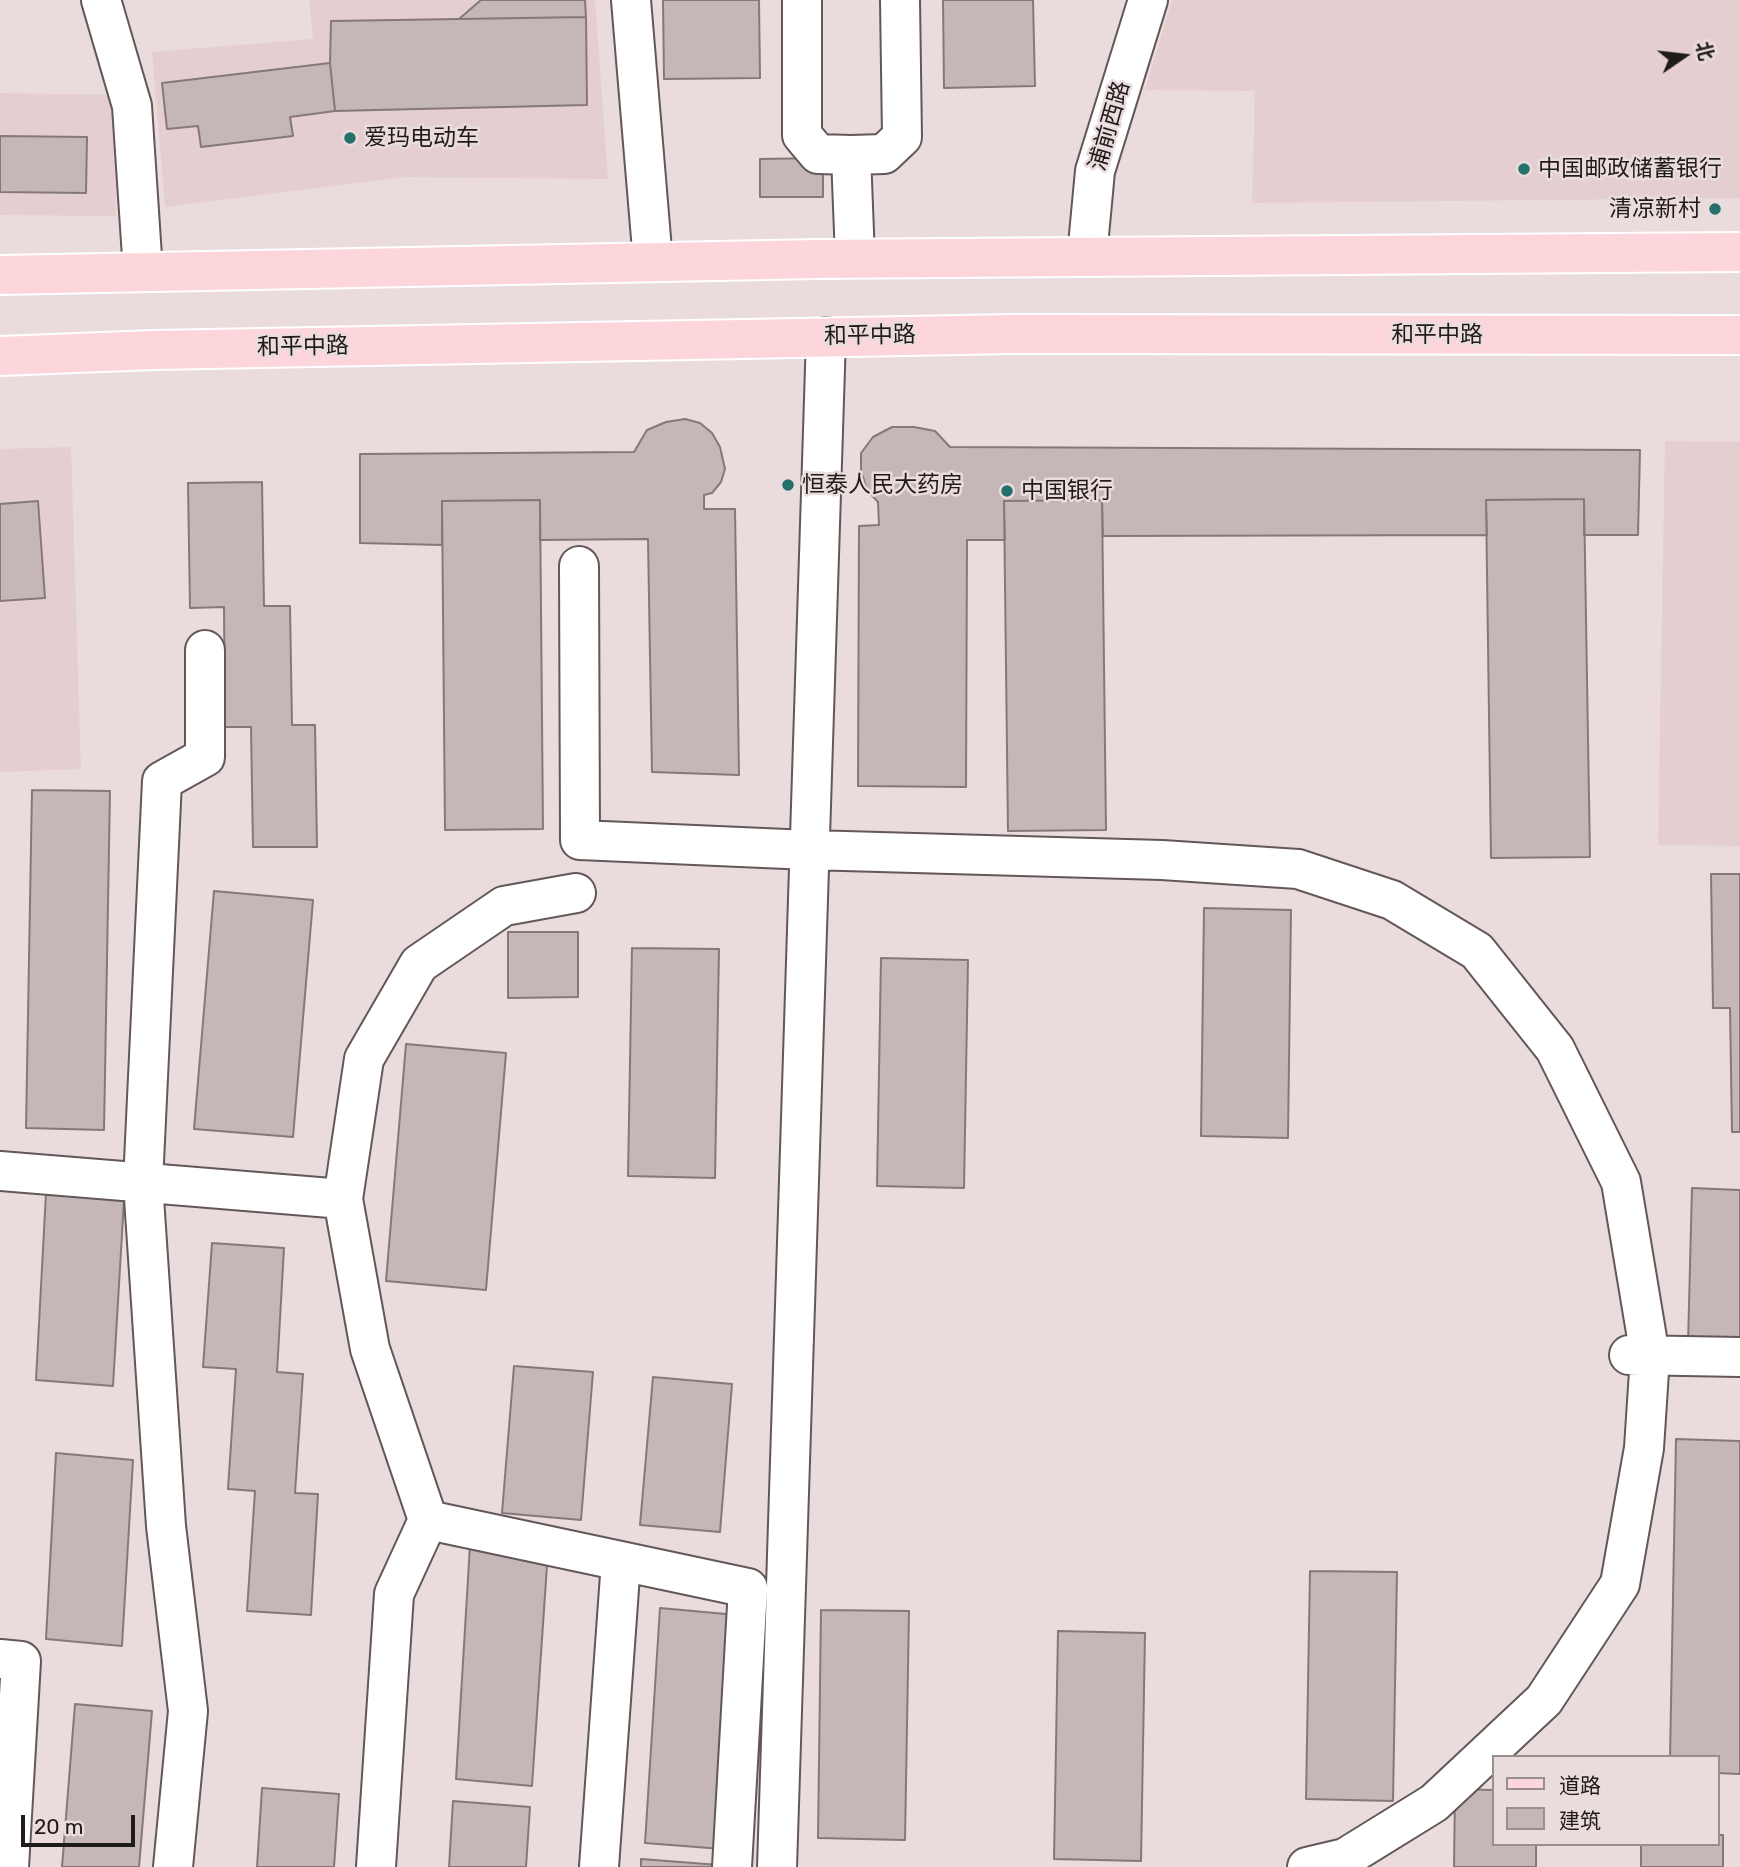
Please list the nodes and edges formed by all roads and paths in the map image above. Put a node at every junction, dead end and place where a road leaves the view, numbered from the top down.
1 (101, 0) edge
2 (631, 0) edge
3 (802, 0) edge
4 (900, 0) edge
5 (1148, 0) edge
6 (851, 155) junction
7 (1740, 252) edge
8 (1087, 256) junction
9 (855, 258) junction
10 (653, 262) junction
11 (143, 272) junction
12 (0, 275) edge
13 (1740, 335) edge
14 (826, 337) junction
15 (0, 356) edge
16 (579, 566) dead end
17 (205, 650) dead end
18 (809, 850) junction
19 (576, 893) dead end
20 (0, 1171) edge
21 (143, 1183) junction
22 (343, 1199) junction
23 (1640, 1355) junction
24 (1740, 1357) edge
25 (428, 1520) junction
26 (621, 1561) junction
27 (0, 1659) edge
28 (9, 1867) edge
29 (173, 1867) edge
30 (376, 1867) edge
31 (599, 1867) edge
32 (732, 1867) edge
33 (777, 1867) edge
34 (1307, 1867) edge

1 - 11 street
2 - 10 street
3 - 6 street
4 - 6 street
5 - 8 street, 浦前西路
6 - 9 street
7 - 8 main road
8 - 9 main road
9 - 10 main road
10 - 11 main road
11 - 12 main road
13 - 14 main road, 和平中路
14 - 15 main road, 和平中路
14 - 18 street
16 - 18 street
17 - 21 street
18 - 23 street
18 - 33 street
19 - 22 street
20 - 21 street
21 - 22 street
21 - 29 street
22 - 25 street
23 - 24 street
23 - 34 street
25 - 26 street
25 - 30 street
26 - 31 street
26 - 32 street
27 - 28 street

